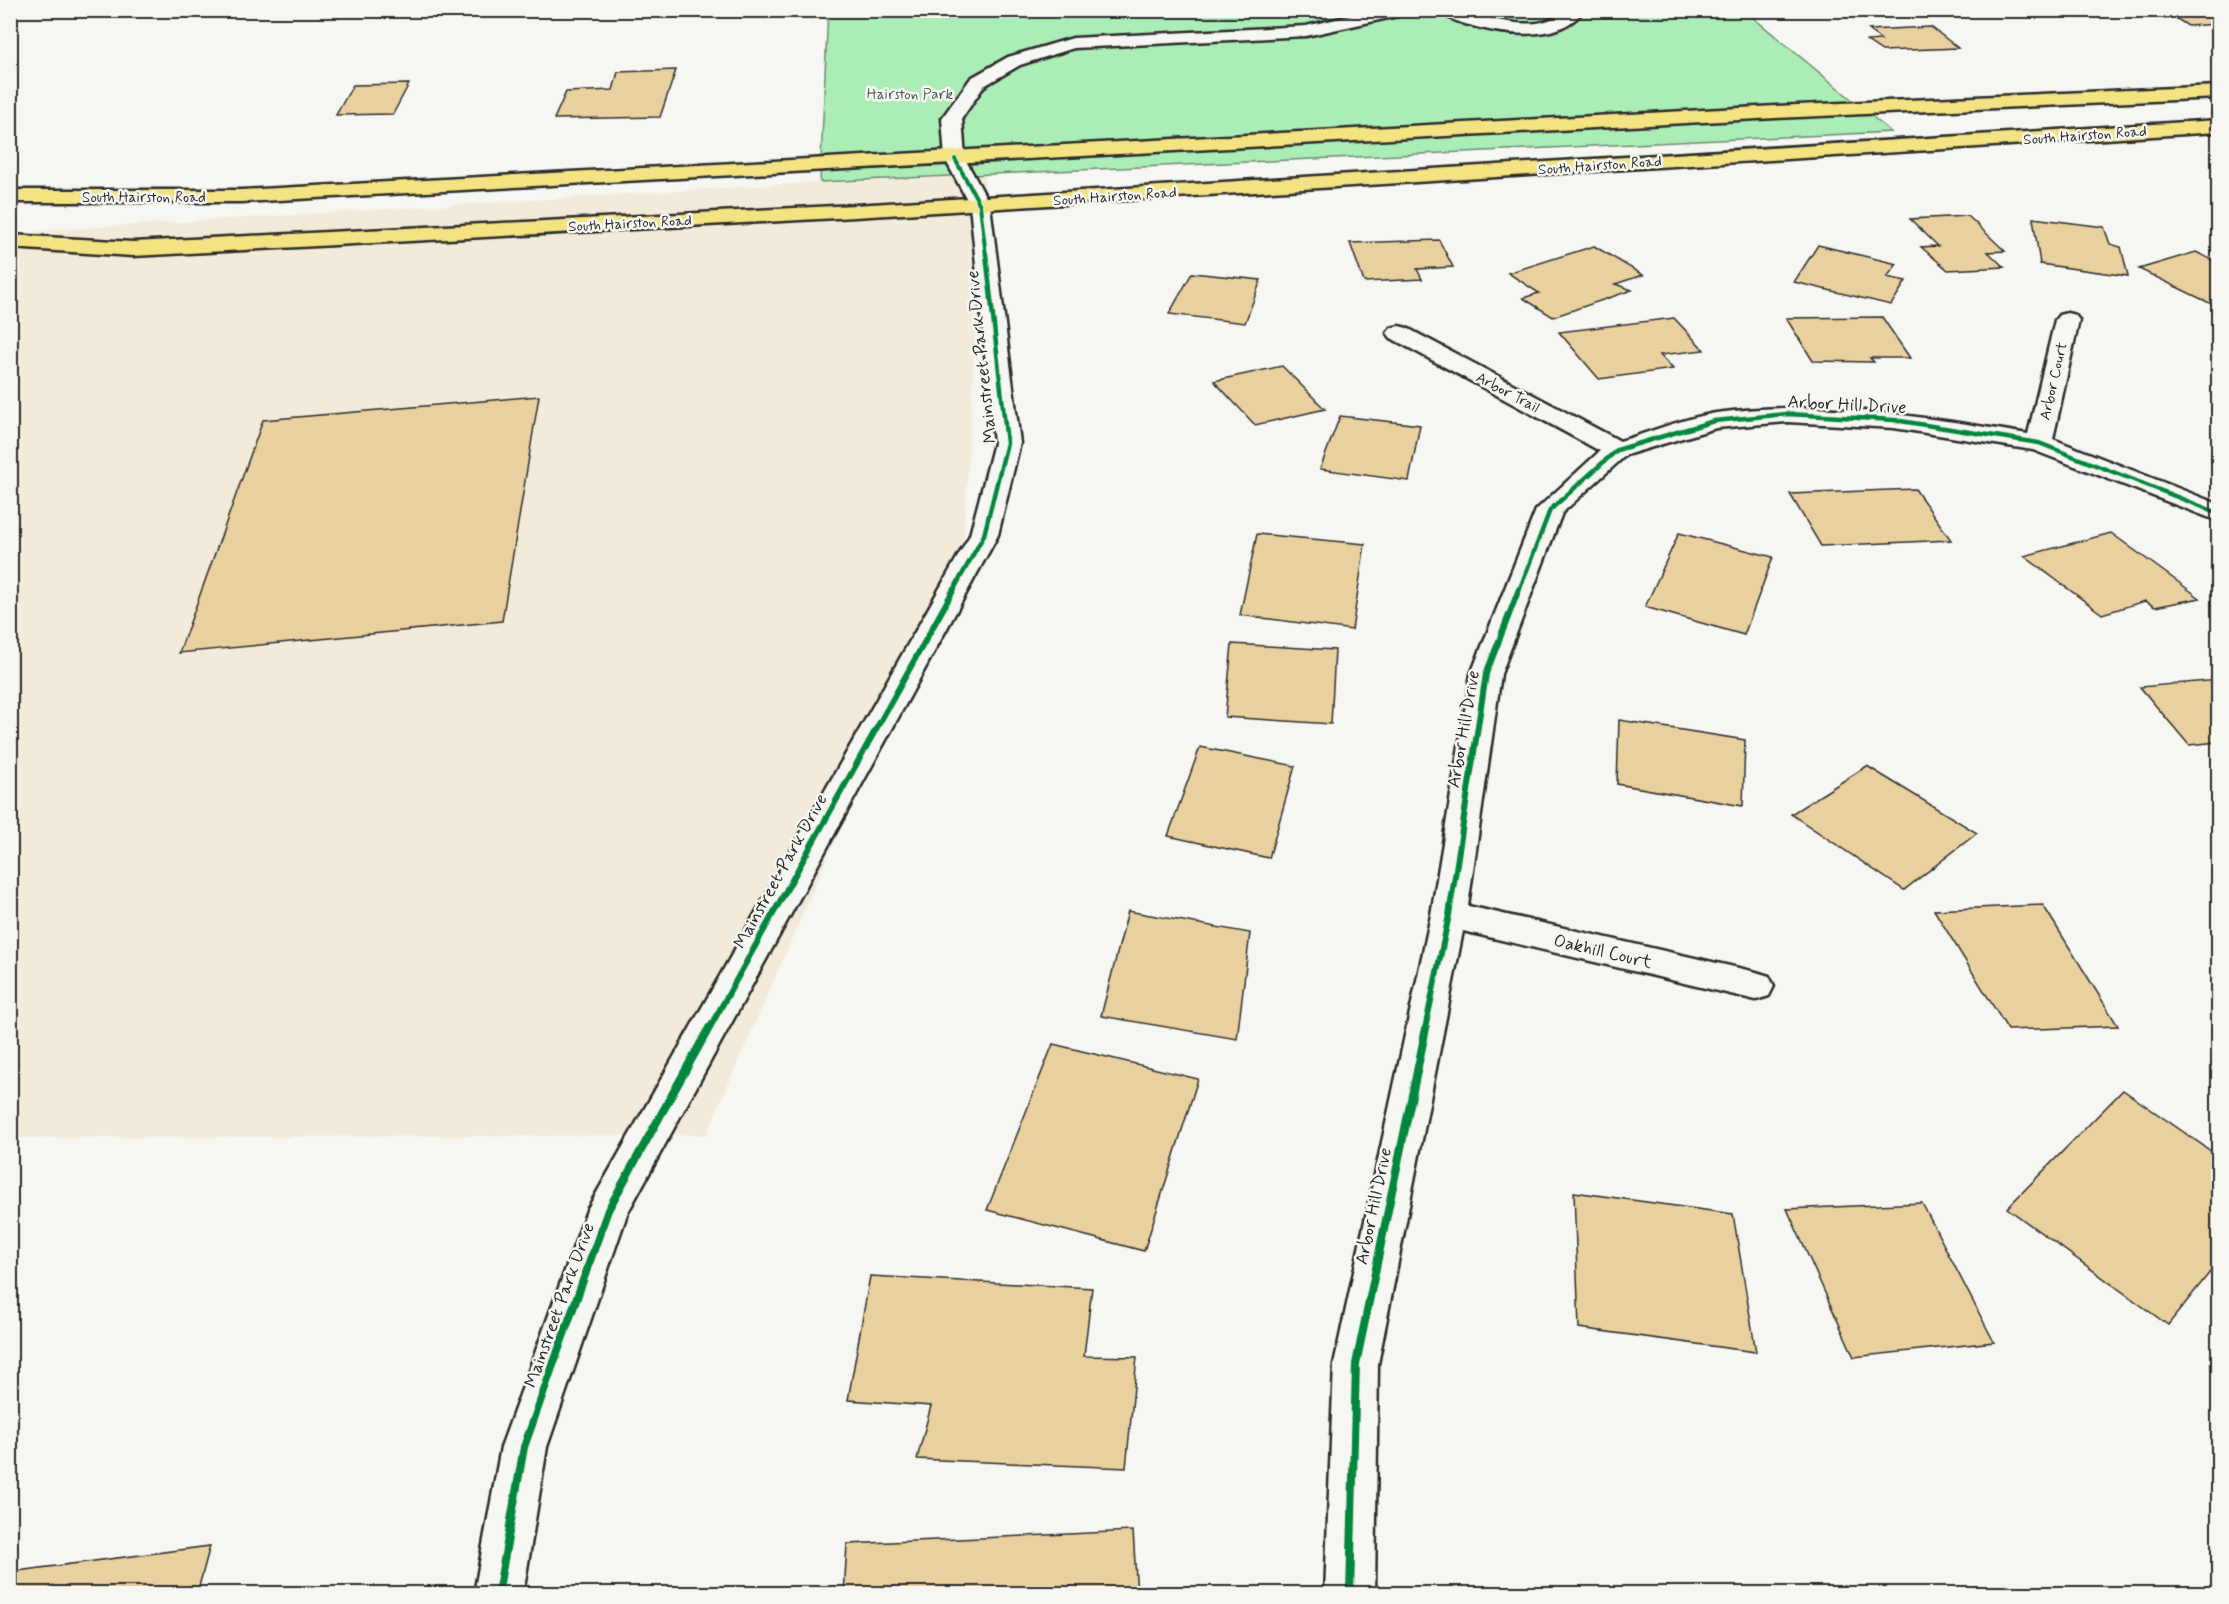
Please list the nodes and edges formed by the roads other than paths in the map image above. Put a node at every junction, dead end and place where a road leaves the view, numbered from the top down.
1 (1402, 10) edge
2 (1446, 10) edge
3 (1576, 10) edge
4 (2218, 92) edge
5 (2218, 126) edge
6 (955, 159) junction
7 (10, 196) edge
8 (980, 205) junction
9 (10, 241) edge
10 (2067, 320) dead end
11 (1399, 333) dead end
12 (2039, 443) junction
13 (1617, 450) junction
14 (2218, 513) edge
15 (1449, 915) junction
16 (1756, 986) dead end
17 (498, 1593) edge
18 (1350, 1593) edge

1 - 6 street
2 - 3 street
4 - 6 main road, South Hairston Road
5 - 8 main road, South Hairston Road
6 - 7 main road, South Hairston Road
6 - 8 street, Mainstreet Park Drive
8 - 9 main road, South Hairston Road
8 - 17 street, Mainstreet Park Drive
10 - 12 street, Arbor Court
11 - 13 street, Arbor Trail
12 - 13 street, Arbor Hill Drive
12 - 14 street, Arbor Hill Drive
13 - 15 street, Arbor Hill Drive
15 - 16 street, Oakhill Court
15 - 18 street, Arbor Hill Drive

